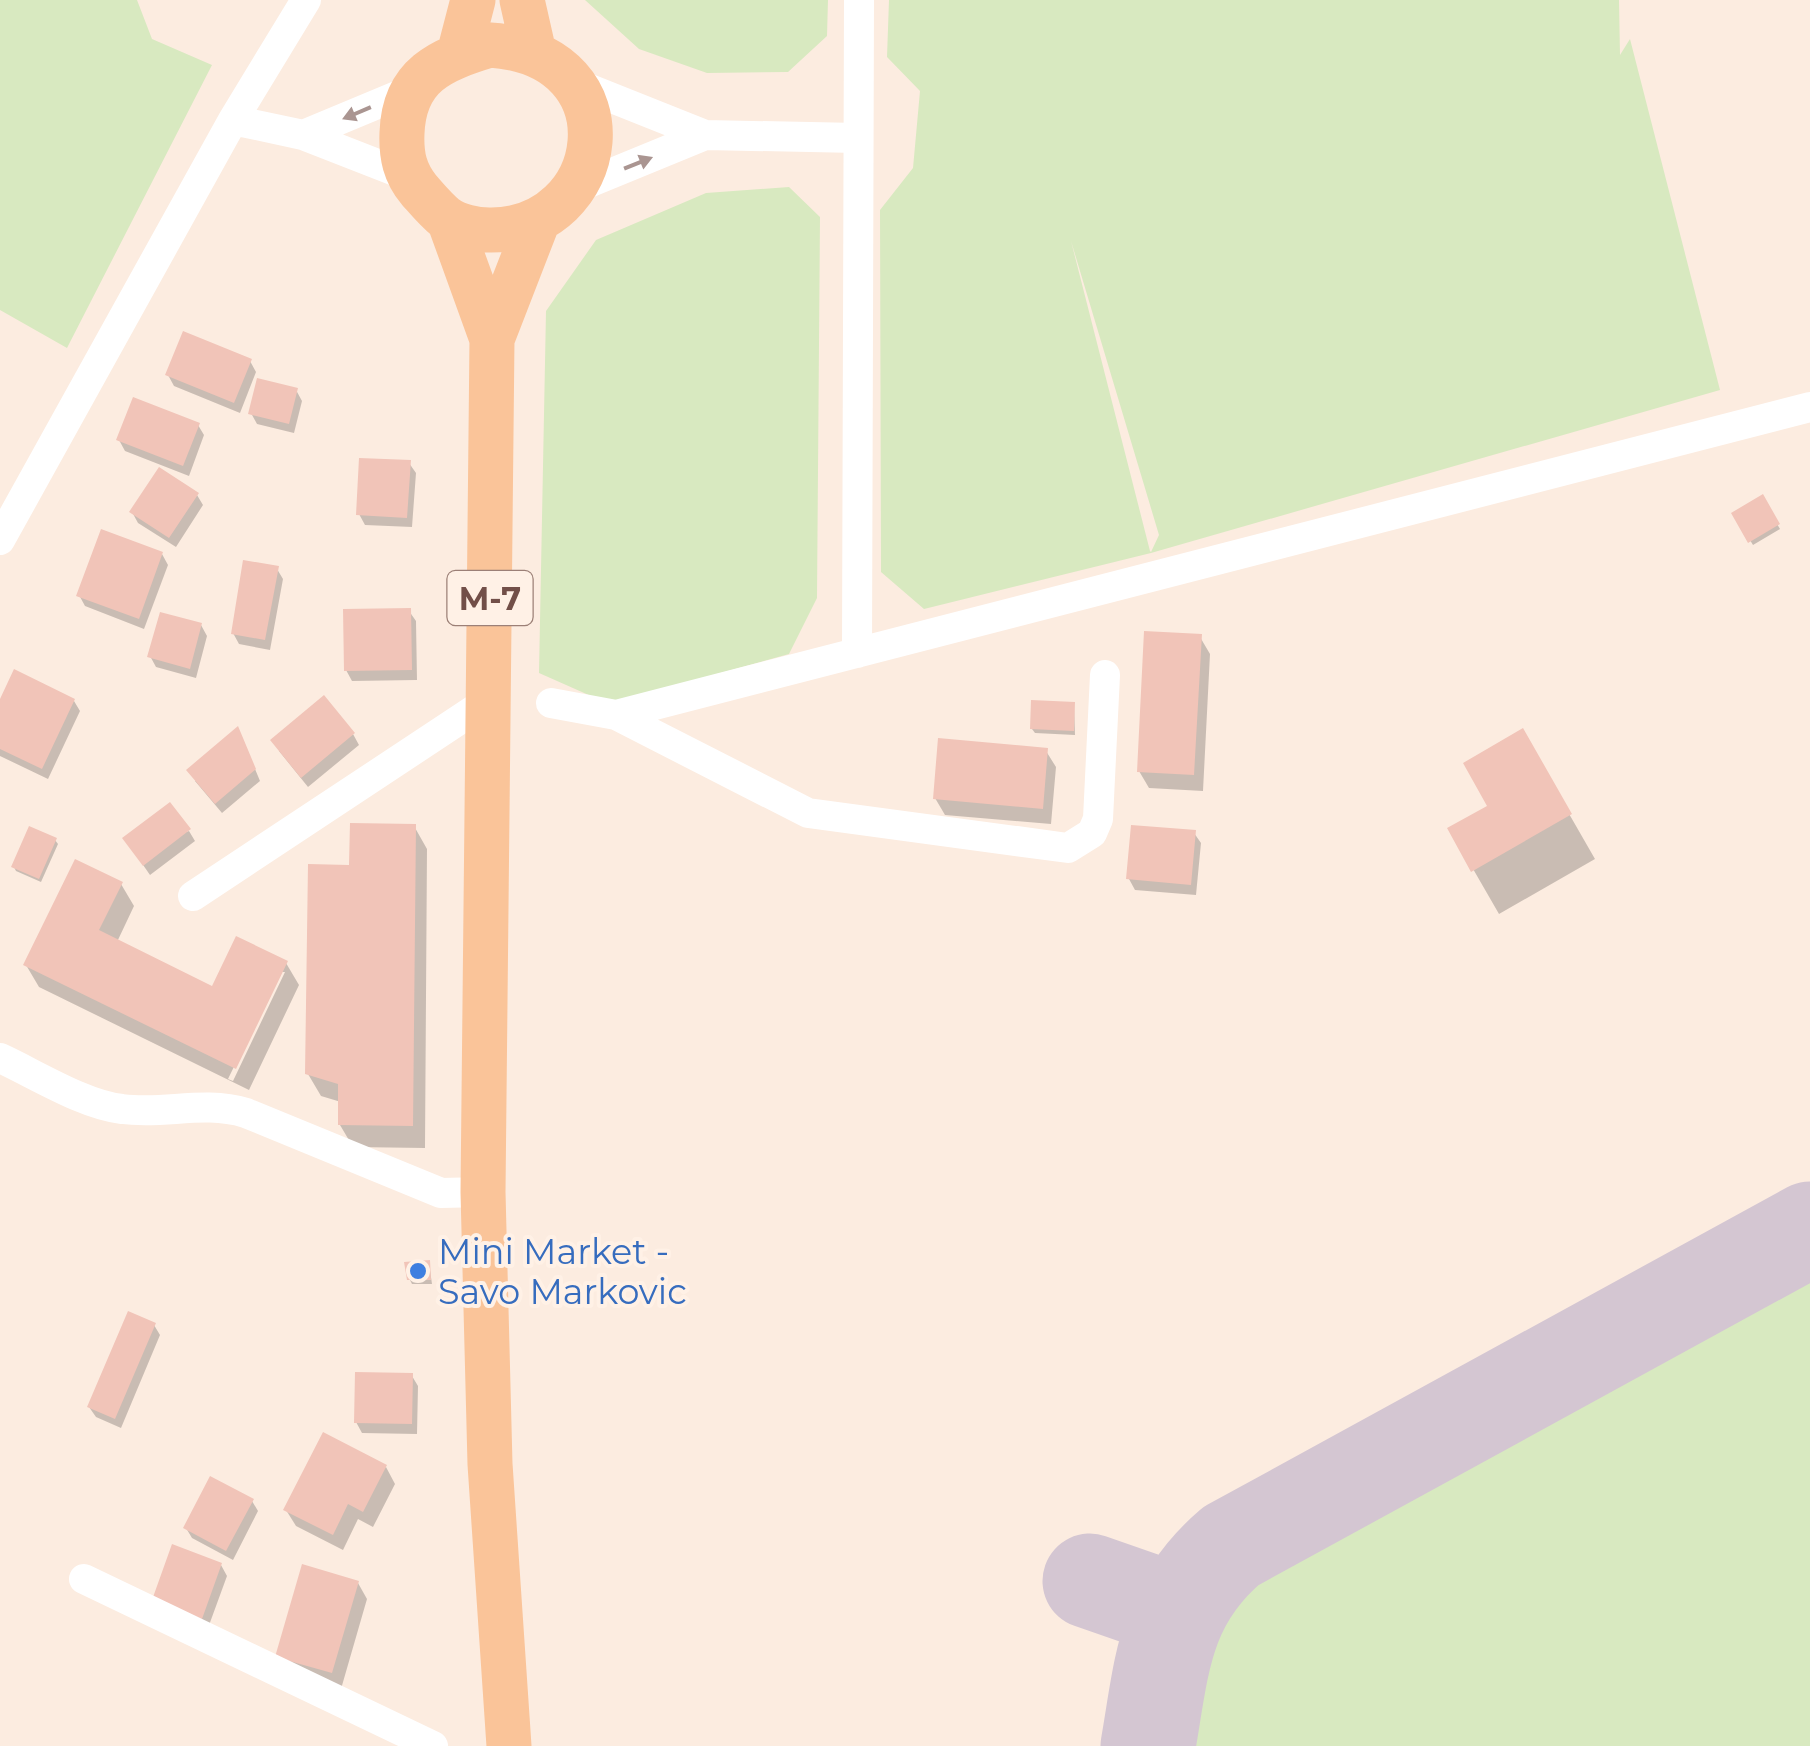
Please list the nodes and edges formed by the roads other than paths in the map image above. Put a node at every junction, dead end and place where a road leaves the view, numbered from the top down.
1 (306, 0) edge
2 (473, 0) edge
3 (522, 0) edge
4 (859, 0) edge
5 (534, 53) junction
6 (459, 54) junction
7 (576, 84) junction
8 (411, 90) junction
9 (233, 120) junction
10 (302, 136) junction
11 (705, 136) junction
12 (858, 138) junction
13 (408, 176) junction
14 (571, 190) junction
15 (449, 220) junction
16 (537, 223) junction
17 (492, 340) junction
18 (1810, 407) edge
19 (0, 540) edge
20 (857, 654) junction
21 (1105, 674) dead end
22 (489, 700) junction
23 (552, 704) dead end
24 (616, 715) junction
25 (193, 896) dead end
26 (0, 1058) edge
27 (483, 1192) junction
28 (84, 1579) dead end
29 (434, 1746) edge
30 (509, 1746) edge

1 - 9 street
2 - 6 main road
3 - 5 main road
4 - 12 street
5 - 6 main road
5 - 7 main road
6 - 8 main road
7 - 11 street
7 - 14 main road, M-7
8 -> 10 street
8 - 13 main road
9 - 10 street
9 - 19 street
10 - 13 street
11 - 12 street
14 -> 11 street
12 - 20 street
13 - 15 main road, M-7
14 - 16 main road, M-7
15 - 16 main road
15 - 17 main road, M-7
16 - 17 main road, M-7
17 - 22 main road, M-7
18 - 20 street
20 - 24 street
21 - 24 street
22 - 25 street
22 - 27 main road, M-7
23 - 24 street
26 - 27 street
27 - 30 main road, M-7
28 - 29 street

